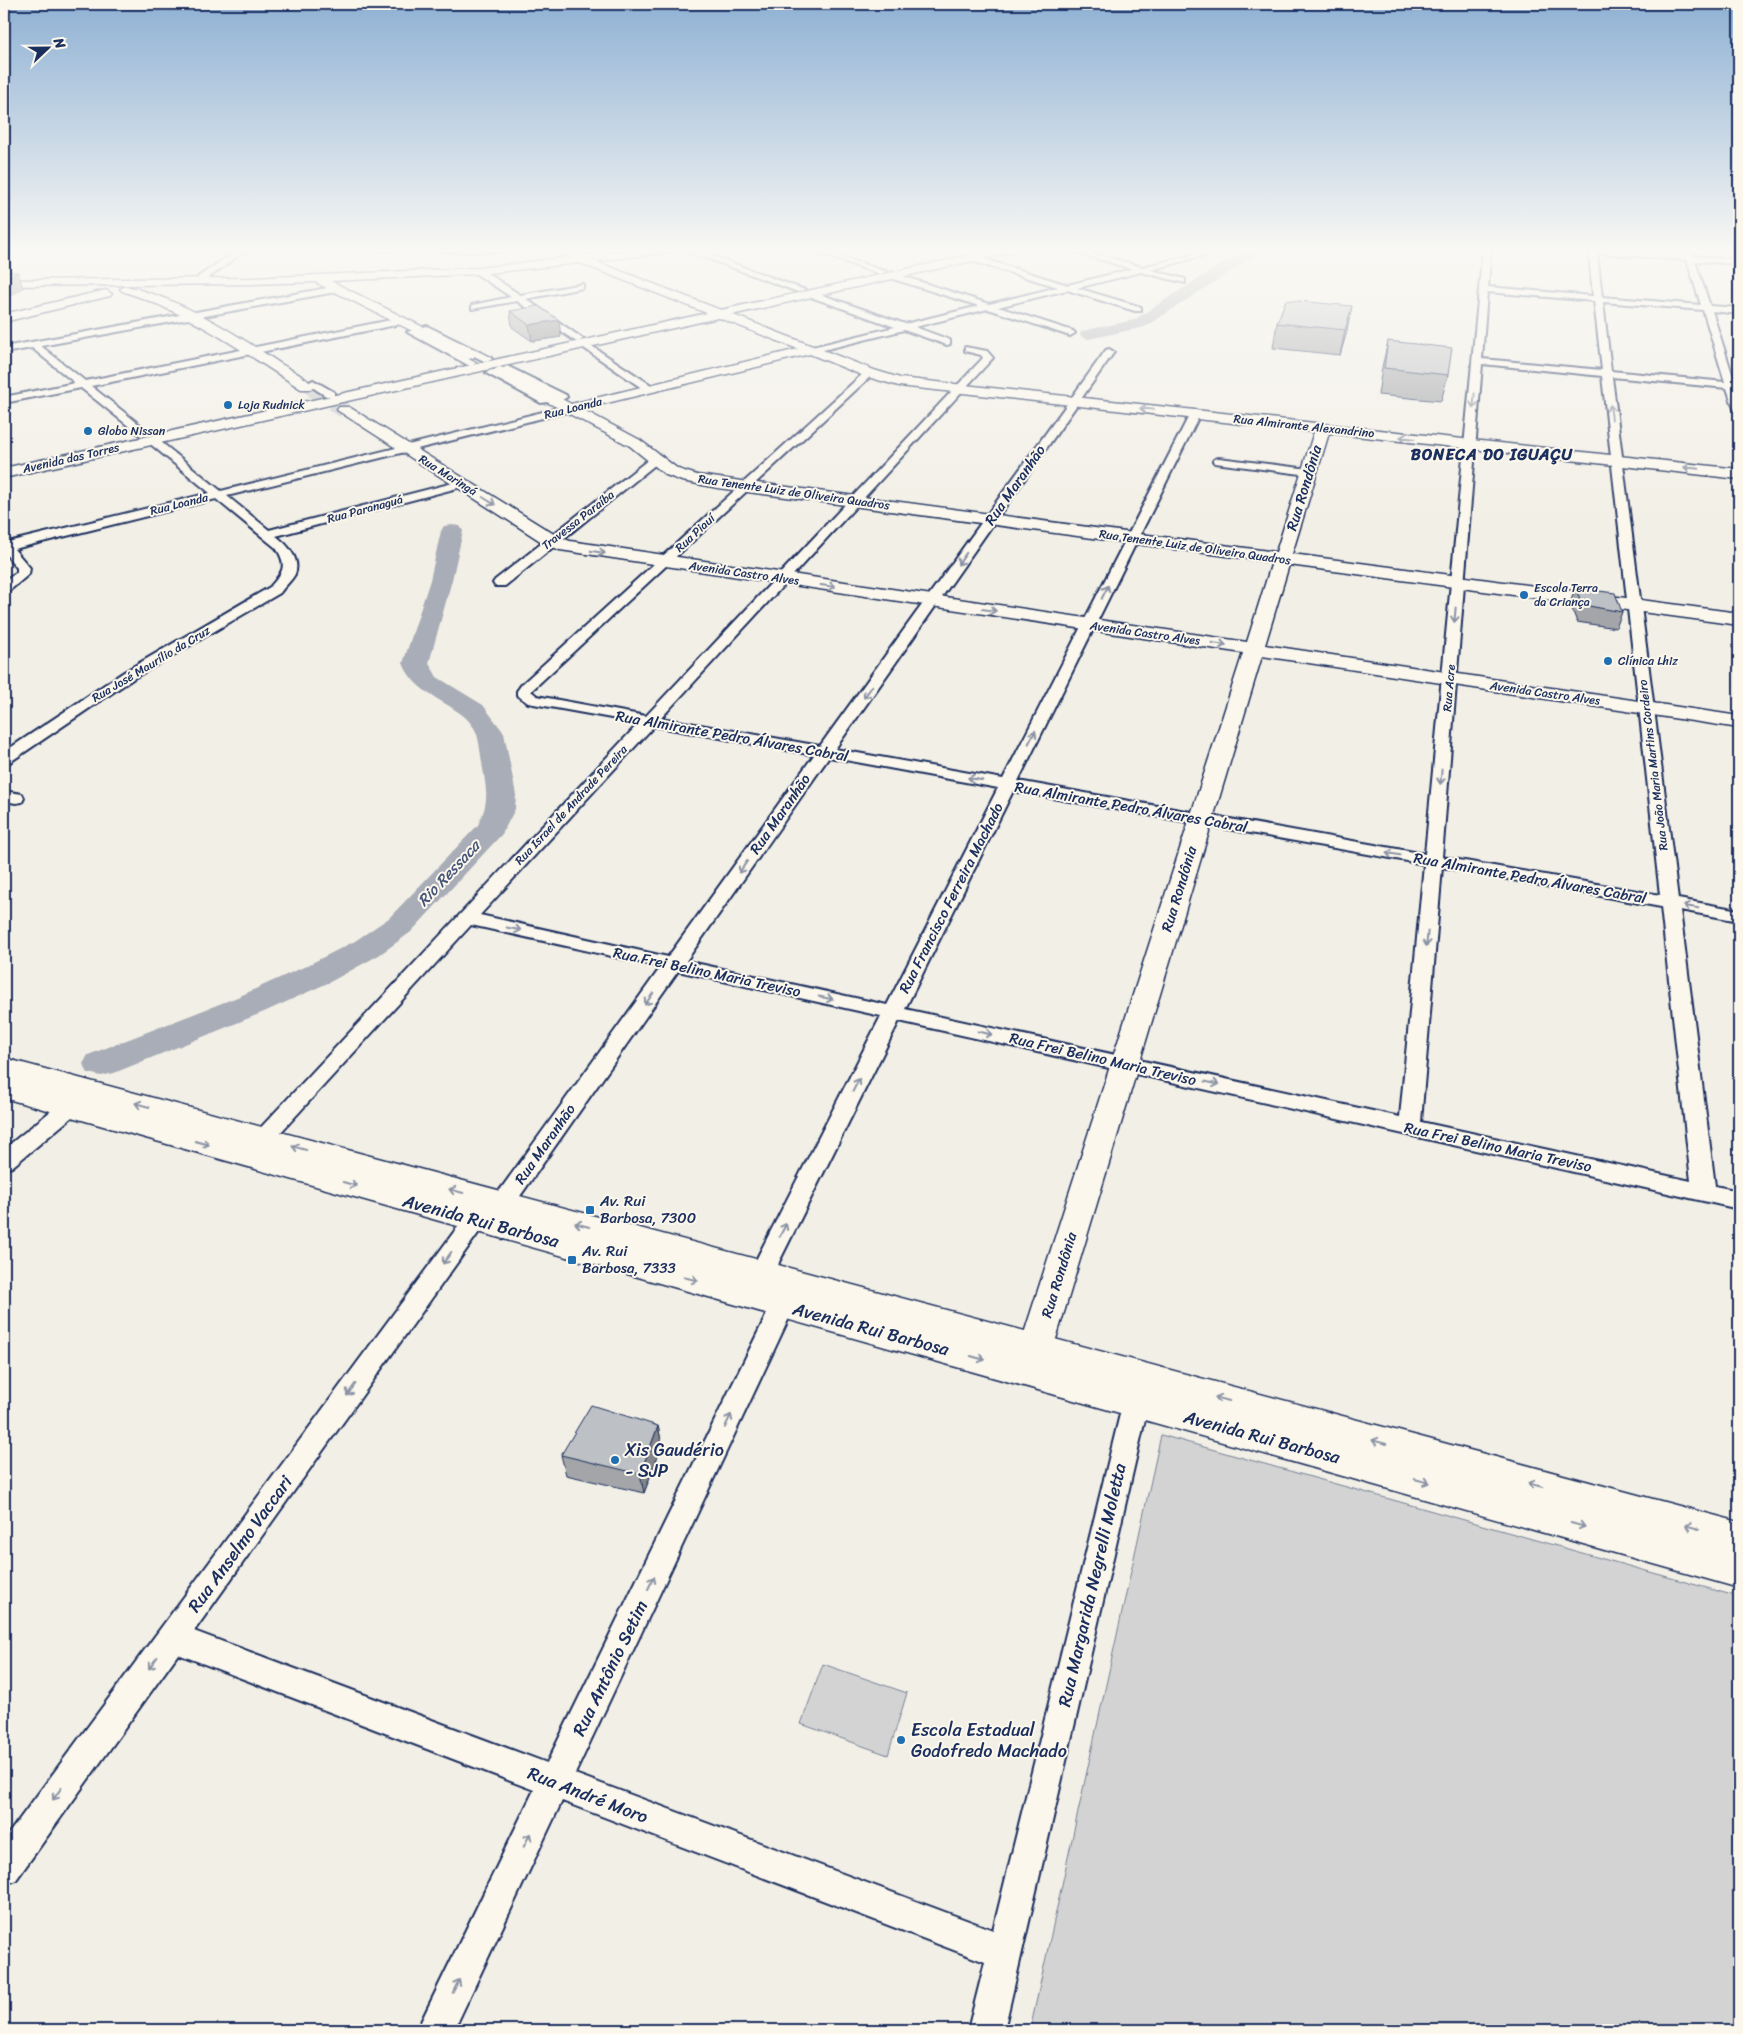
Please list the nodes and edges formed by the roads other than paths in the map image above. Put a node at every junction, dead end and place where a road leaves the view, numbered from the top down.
1 (45, 343) edge
2 (237, 343) edge
3 (291, 343) edge
4 (442, 343) edge
5 (452, 343) edge
6 (577, 343) edge
7 (578, 343) edge
8 (582, 343) edge
9 (793, 343) edge
10 (840, 343) edge
11 (1480, 343) edge
12 (1603, 343) edge
13 (1720, 343) edge
14 (34, 345) junction
15 (4, 350) edge
16 (811, 350) junction
17 (968, 350) dead end
18 (250, 351) junction
19 (1110, 352) dead end
20 (469, 359) junction
21 (1478, 361) junction
22 (496, 368) junction
23 (869, 373) junction
24 (1607, 373) junction
25 (83, 384) junction
26 (309, 384) joint
27 (1735, 385) edge
28 (650, 389) junction
29 (959, 389) junction
30 (330, 394) junction
31 (4, 400) edge
32 (1074, 401) junction
33 (571, 408) junction
34 (1739, 409) edge
35 (344, 410) tunnel mouth
36 (1195, 414) junction
37 (1323, 428) junction
38 (149, 437) junction
39 (1470, 444) junction
40 (406, 449) junction
41 (656, 458) junction
42 (1617, 460) junction
43 (1218, 461) dead end
44 (4, 465) edge
45 (1309, 472) junction
46 (4, 473) edge
47 (1739, 474) edge
48 (462, 484) junction
49 (745, 487) junction
50 (219, 494) junction
51 (854, 502) junction
52 (990, 520) junction
53 (269, 534) junction
54 (1132, 538) junction
55 (551, 540) junction
56 (4, 546) edge
57 (1282, 558) junction
58 (664, 562) junction
59 (782, 579) junction
60 (1458, 581) junction
61 (500, 583) dead end
62 (4, 588) edge
63 (932, 601) junction
64 (1634, 605) junction
65 (1739, 619) edge
66 (1089, 625) junction
67 (1254, 649) junction
68 (1450, 678) junction
69 (524, 695) joint
70 (1647, 708) junction
71 (650, 721) junction
72 (1739, 722) edge
73 (825, 752) junction
74 (4, 759) edge
75 (1008, 785) junction
76 (1201, 819) junction
77 (1434, 861) junction
78 (1670, 903) junction
79 (1739, 915) edge
80 (466, 918) junction
81 (674, 964) junction
82 (893, 1013) junction
83 (1124, 1064) junction
84 (4, 1068) edge
85 (4, 1088) edge
86 (70, 1107) junction
87 (1410, 1128) junction
88 (262, 1138) junction
89 (4, 1161) edge
90 (1704, 1193) junction
91 (1739, 1200) edge
92 (503, 1203) junction
93 (476, 1219) junction
94 (772, 1289) junction
95 (1036, 1349) junction
96 (1136, 1402) junction
97 (1739, 1540) edge
98 (1739, 1569) edge
99 (172, 1637) junction
100 (555, 1782) junction
101 (4, 1868) edge
102 (1005, 1952) junction
103 (435, 2030) edge
104 (986, 2030) edge

1 - 14 street
2 - 18 main road
3 - 18 street
4 - 20 main road
5 - 22 street
6 - 38 main road, Avenida das Torres
7 - 22 main road, Avenida das Torres
8 - 28 street
9 - 16 main road, Rua Almirante Alexandrino
10 - 16 street, Rua Loanda
11 - 21 street, Rua Acre
12 - 24 street, Rua João Maria Martins Cordeiro
13 - 27 street
14 - 15 street
14 - 25 street
16 - 23 main road, Rua Almirante Alexandrino
16 - 28 main road, Rua Loanda
17 - 29 street, Rua Israel de Andrade Pereira
18 - 25 street
18 - 26 main road
19 - 32 street, Rua Maranhão
20 - 22 main road, Avenida das Torres
20 - 30 main road, Avenida das Torres
21 - 24 street
21 -> 39 street, Rua Acre
22 - 33 main road, Rua Tenente Luiz de Oliveira Quadros
23 - 29 main road, Rua Almirante Alexandrino
23 - 49 street, Rua Piauí
24 - 27 street
42 -> 24 street, Rua João Maria Martins Cordeiro
25 - 31 street
25 - 38 street
26 - 30 street
27 - 34 street
28 - 33 main road, Rua Loanda
29 - 32 main road, Rua Almirante Alexandrino
29 - 51 street, Rua Israel de Andrade Pereira
30 - 38 main road, Avenida das Torres
36 -> 32 main road, Rua Almirante Alexandrino
32 - 52 street, Rua Maranhão
33 - 40 street, Rua Loanda
33 - 41 main road, Rua Tenente Luiz de Oliveira Quadros
35 - 40 main road, Rua Maringá
36 - 37 main road, Rua Almirante Alexandrino
36 - 54 street, Rua Francisco Ferreira Machado
39 -> 37 main road, Rua Almirante Alexandrino
37 - 45 main road, Rua Rondônia
38 - 44 main road, Avenida das Torres
38 - 46 main road, Avenida das Torres
38 - 50 street
39 - 42 main road, Rua Almirante Alexandrino
39 - 60 street, Rua Acre
40 - 48 main road, Rua Maringá
40 - 50 street, Rua Loanda
41 - 49 main road, Rua Tenente Luiz de Oliveira Quadros
41 - 55 street, Travessa Paraíba
47 -> 42 main road, Rua Almirante Alexandrino
42 - 64 street, Rua João Maria Martins Cordeiro
43 - 45 street
45 - 57 main road, Rua Rondônia
48 - 53 street, Rua Paranaguá
48 -> 55 main road, Rua Maringá
49 - 51 main road, Rua Tenente Luiz de Oliveira Quadros
49 - 58 street, Rua Piauí
50 - 53 street
50 - 56 street, Rua Loanda
51 - 52 main road, Rua Tenente Luiz de Oliveira Quadros
51 - 59 street, Rua Israel de Andrade Pereira
52 - 54 main road, Rua Tenente Luiz de Oliveira Quadros
52 -> 63 street, Rua Maranhão
53 - 74 street, Rua José Maurílio da Cruz
54 - 57 main road, Rua Tenente Luiz de Oliveira Quadros
66 -> 54 street, Rua Francisco Ferreira Machado
55 -> 58 main road, Avenida Castro Alves
55 - 61 street, Travessa Paraíba
56 - 62 street
57 - 60 main road, Rua Tenente Luiz de Oliveira Quadros
57 - 67 main road, Rua Rondônia
58 - 59 main road, Avenida Castro Alves
58 - 69 street, Rua Piauí
59 -> 63 main road, Avenida Castro Alves
59 - 71 street, Rua Israel de Andrade Pereira
60 - 64 main road, Rua Tenente Luiz de Oliveira Quadros
60 -> 68 street, Rua Acre
63 -> 66 main road, Avenida Castro Alves
63 -> 73 street, Rua Maranhão
64 - 65 main road, Rua Tenente Luiz de Oliveira Quadros
64 - 70 street, Rua João Maria Martins Cordeiro
66 -> 67 main road, Avenida Castro Alves
75 -> 66 street, Rua Francisco Ferreira Machado
67 - 68 main road, Avenida Castro Alves
67 - 76 main road, Rua Rondônia
68 - 70 main road, Avenida Castro Alves
68 -> 77 street, Rua Acre
69 - 71 street, Rua Almirante Pedro Álvares Cabral
70 - 72 main road, Avenida Castro Alves
70 - 78 street, Rua João Maria Martins Cordeiro
71 - 73 street, Rua Almirante Pedro Álvares Cabral
71 - 80 street, Rua Israel de Andrade Pereira
75 -> 73 street, Rua Almirante Pedro Álvares Cabral
73 -> 81 street, Rua Maranhão
75 - 76 street, Rua Almirante Pedro Álvares Cabral
75 - 82 street, Rua Francisco Ferreira Machado
77 -> 76 street, Rua Almirante Pedro Álvares Cabral
76 - 83 main road, Rua Rondônia
77 - 78 street, Rua Almirante Pedro Álvares Cabral
77 -> 87 street, Rua Acre
79 -> 78 street, Rua Almirante Pedro Álvares Cabral
78 - 90 street, Rua João Maria Martins Cordeiro
80 -> 81 street, Rua Frei Belino Maria Treviso
80 - 88 street, Rua Israel de Andrade Pereira
81 -> 82 street, Rua Frei Belino Maria Treviso
81 -> 92 street, Rua Maranhão
82 -> 83 street, Rua Frei Belino Maria Treviso
94 -> 82 street, Rua Francisco Ferreira Machado
83 -> 87 street, Rua Frei Belino Maria Treviso
83 - 95 main road, Rua Rondônia
88 -> 84 main road, Avenida Rui Barbosa
85 - 86 main road, Avenida Rui Barbosa
86 - 89 street
86 -> 93 main road, Avenida Rui Barbosa
87 - 90 street, Rua Frei Belino Maria Treviso
92 -> 88 main road, Avenida Rui Barbosa
90 - 91 street, Rua Frei Belino Maria Treviso
92 - 93 street
94 -> 92 main road, Avenida Rui Barbosa
93 -> 94 main road, Avenida Rui Barbosa
93 -> 99 street, Rua Anselmo Vaccari
94 - 95 main road, Avenida Rui Barbosa
94 -> 96 main road, Avenida Rui Barbosa
100 -> 94 street, Rua Antônio Setim
97 -> 95 main road, Avenida Rui Barbosa
96 -> 98 main road, Avenida Rui Barbosa
96 - 102 street, Rua Margarida Negrelli Moletta
99 - 100 street, Rua André Moro
99 -> 101 street, Rua Anselmo Vaccari
100 - 102 street, Rua André Moro
103 -> 100 street, Rua Antônio Setim
102 - 104 street, Rua Margarida Negrelli Moletta

